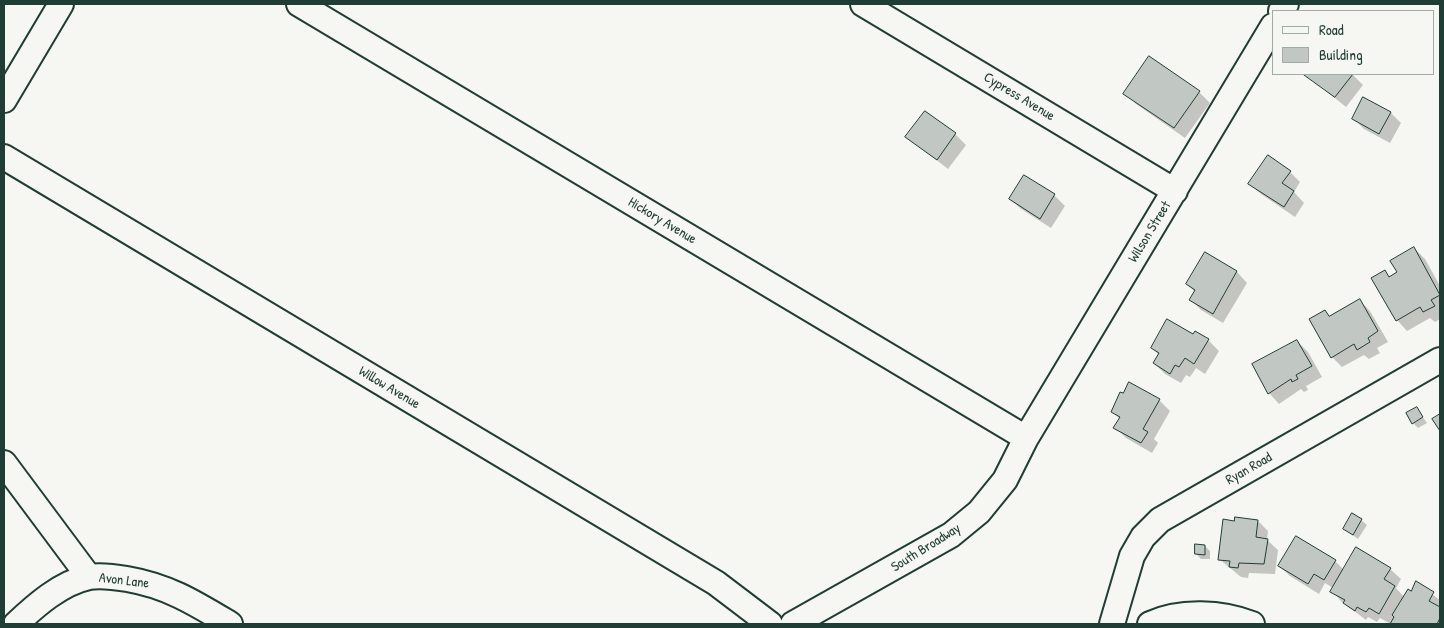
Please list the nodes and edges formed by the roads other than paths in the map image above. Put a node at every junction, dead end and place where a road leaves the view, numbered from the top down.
1 (61, 4) edge
2 (299, 4) edge
3 (863, 4) edge
4 (1272, 28) edge
5 (4, 100) edge
6 (4, 157) edge
7 (1175, 191) junction
8 (1440, 360) edge
9 (1026, 438) junction
10 (4, 463) edge
11 (89, 577) junction
12 (16, 624) edge
13 (230, 624) edge
14 (770, 624) edge
15 (793, 624) edge
16 (1112, 624) edge
17 (1150, 624) edge
18 (1252, 624) edge

1 - 5 street
2 - 9 street, Hickory Avenue
3 - 7 street, Cypress Avenue
4 - 7 street, Wilson Street
6 - 14 street, Willow Avenue
7 - 9 street, Wilson Street
8 - 16 street, Ryan Road
9 - 15 street, South Broadway
10 - 11 street, Avon Lane
11 - 12 street
11 - 13 street, Avon Lane
17 - 18 street

